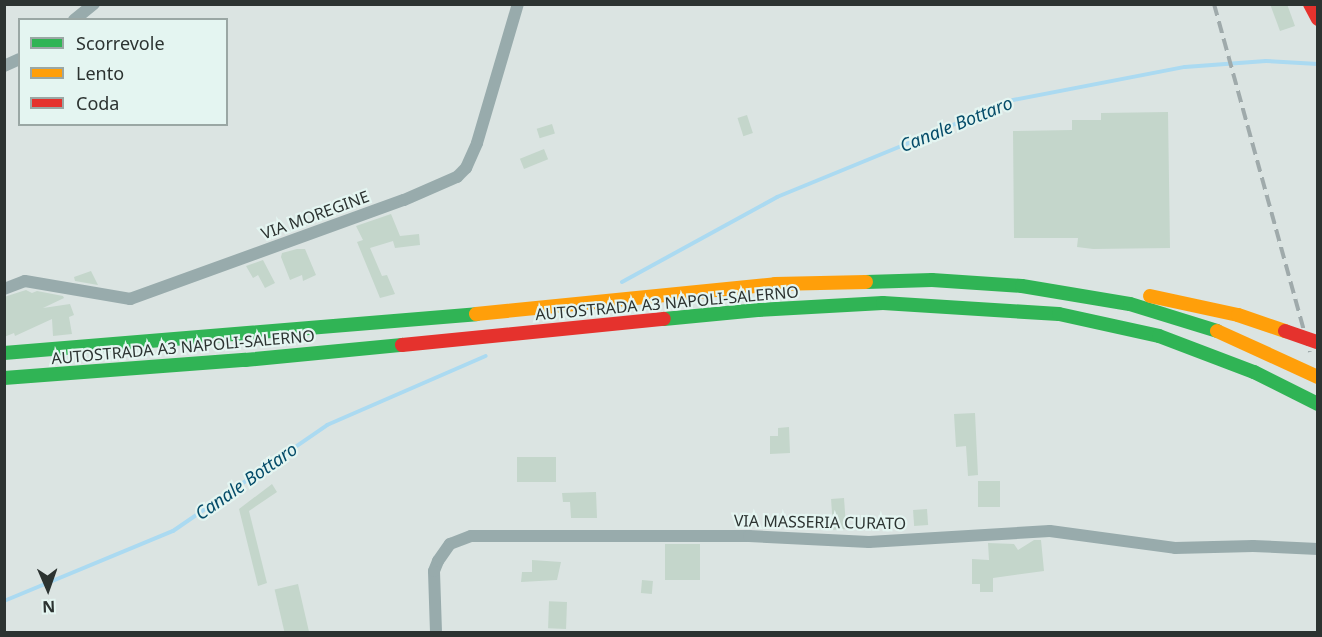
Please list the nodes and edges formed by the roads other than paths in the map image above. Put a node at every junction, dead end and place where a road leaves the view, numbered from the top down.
1 (94, 4) edge
2 (518, 4) edge
3 (1310, 4) edge
4 (76, 18) edge
5 (1317, 19) edge
6 (18, 60) edge
7 (4, 66) edge
8 (984, 283) junction
9 (4, 289) edge
10 (1317, 342) edge
11 (4, 353) edge
12 (1317, 376) edge
13 (4, 378) edge
14 (1317, 404) edge
15 (1317, 549) edge
16 (436, 633) edge

1 - 4 street
2 - 9 street, VIA MOREGINE
3 - 5 highway
6 - 7 street
8 - 10 highway, bridge
8 - 11 highway, AUTOSTRADA A3 NAPOLI-SALERNO
8 - 12 highway, AUTOSTRADA A3 NAPOLI-SALERNO
13 - 14 highway, AUTOSTRADA A3 NAPOLI-SALERNO
15 - 16 street, VIA MASSERIA CURATO

